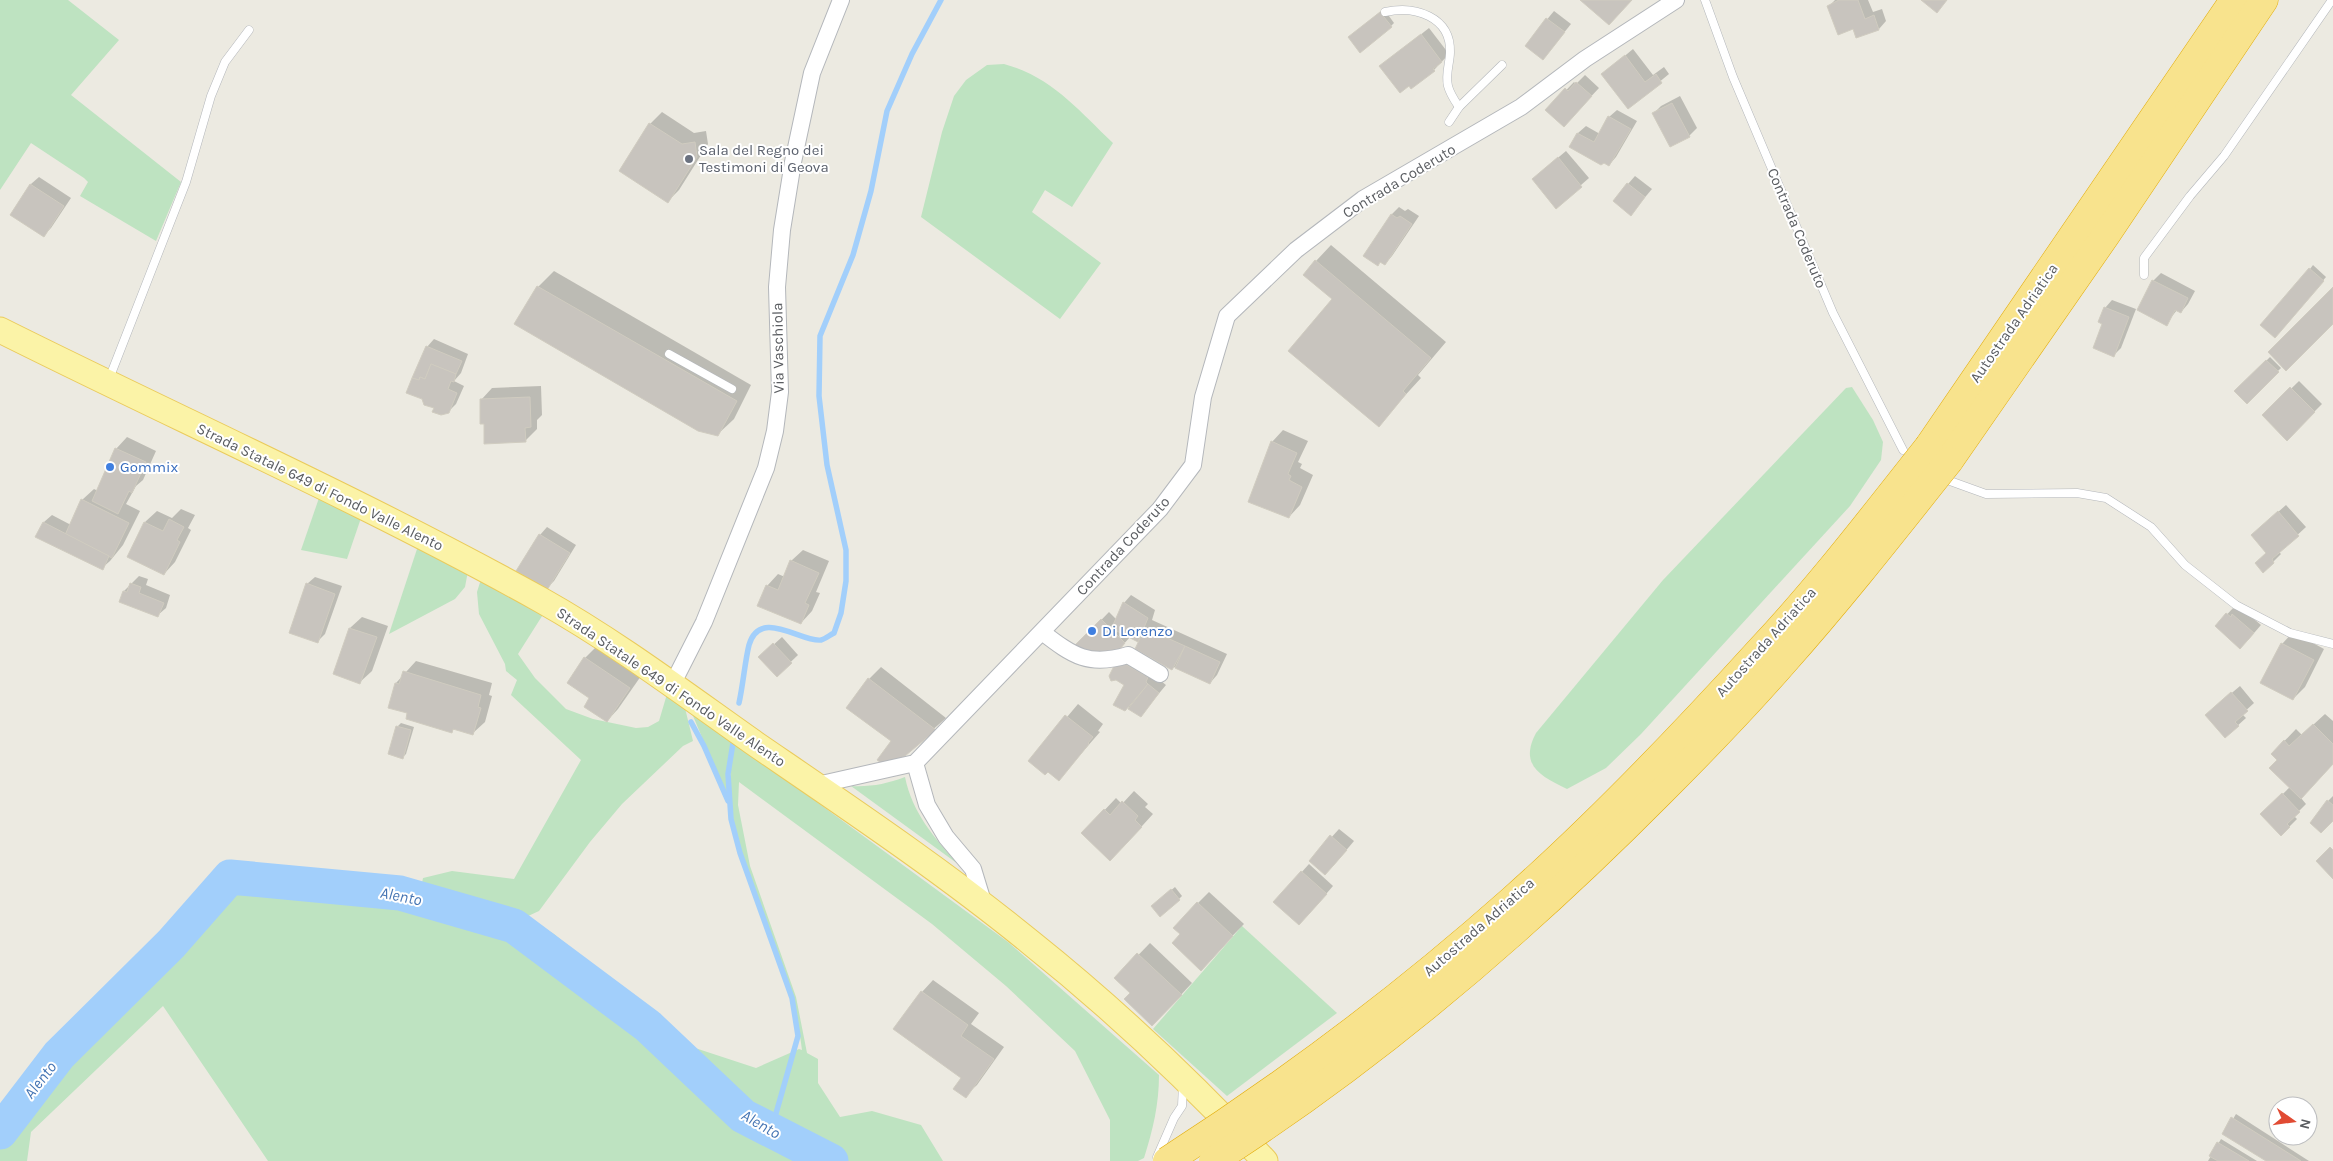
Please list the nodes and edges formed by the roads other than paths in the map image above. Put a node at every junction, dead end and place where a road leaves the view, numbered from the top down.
1 (841, 0) edge
2 (1676, 0) edge
3 (1705, 0) edge
4 (2234, 0) edge
5 (2264, 0) edge
6 (2332, 0) edge
7 (1385, 12) dead end
8 (248, 30) dead end
9 (1502, 65) dead end
10 (1459, 107) junction
11 (1449, 122) dead end
12 (2144, 275) dead end
13 (0, 330) edge
14 (669, 354) dead end
15 (107, 384) junction
16 (732, 389) dead end
17 (1903, 450) dead end
18 (1943, 463) junction
19 (1042, 632) junction
20 (2333, 644) edge
21 (1160, 674) dead end
22 (672, 685) junction
23 (915, 763) junction
24 (816, 786) junction
25 (984, 906) junction
26 (1184, 1078) junction
27 (1156, 1161) edge
28 (1167, 1161) edge
29 (1213, 1161) edge
30 (1265, 1161) edge

1 - 22 street, Via Vaschiola
2 - 19 street, Contrada Coderuto
3 - 17 lane, Contrada Coderuto
4 - 18 highway, Autostrada Adriatica
5 - 18 highway, Autostrada Adriatica
6 - 12 lane
7 - 10 lane
8 - 15 lane
9 - 10 lane
10 - 11 lane
13 - 15 main road, Strada Statale 649 di Fondo Valle Alento
14 - 16 lane
15 - 22 main road, Strada Statale 649 di Fondo Valle Alento
18 - 20 lane
18 - 28 highway, Autostrada Adriatica, bridge
18 - 29 highway, Autostrada Adriatica, bridge
19 - 21 street
19 - 23 street, Contrada Coderuto
22 - 24 main road, Strada Statale 649 di Fondo Valle Alento
23 - 24 street
23 - 25 street
24 - 25 main road, Strada Statale 649 di Fondo Valle Alento
25 - 26 main road, Strada Statale 649 di Fondo Valle Alento
26 - 27 lane
26 - 30 main road, Strada Statale 649 di Fondo Valle Alento

